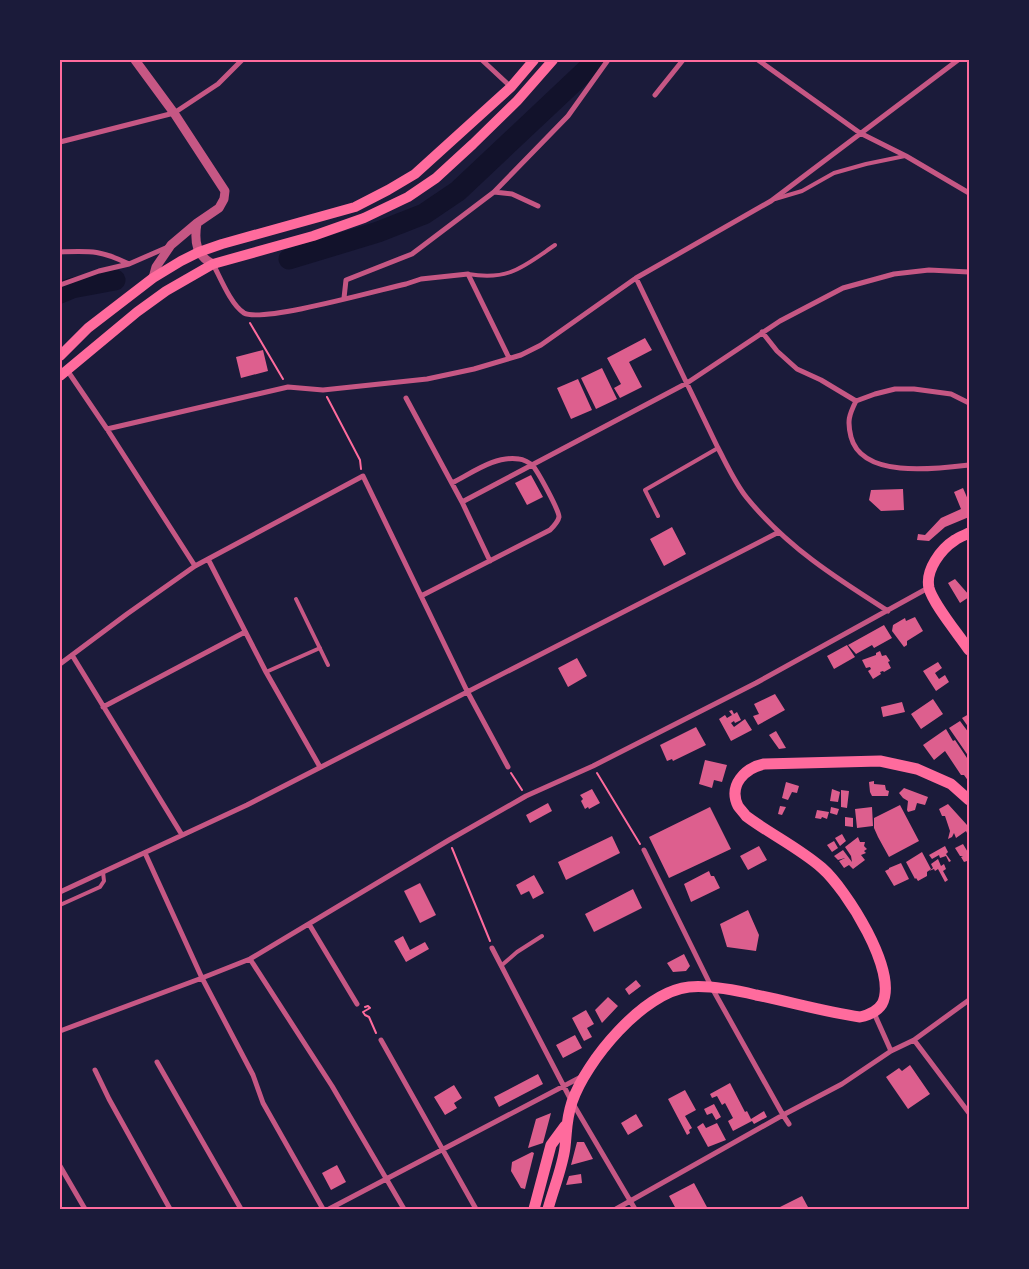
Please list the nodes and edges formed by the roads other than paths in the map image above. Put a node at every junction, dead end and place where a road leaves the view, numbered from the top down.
1 (135, 60) edge
2 (242, 60) edge
3 (482, 60) edge
4 (534, 60) edge
5 (553, 60) edge
6 (608, 60) edge
7 (683, 60) edge
8 (758, 60) edge
9 (958, 60) edge
10 (511, 87) junction
11 (655, 95) dead end
12 (174, 113) junction
13 (860, 133) junction
14 (60, 142) edge
15 (906, 156) junction
16 (494, 192) junction
17 (969, 193) edge
18 (771, 201) junction
19 (538, 206) dead end
20 (197, 223) junction
21 (555, 245) dead end
22 (171, 246) junction
23 (60, 252) edge
24 (199, 252) junction
25 (129, 264) junction
26 (213, 264) junction
27 (969, 272) edge
28 (468, 274) junction
29 (153, 278) junction
30 (636, 278) junction
31 (60, 285) edge
32 (344, 298) junction
33 (88, 328) junction
34 (762, 332) junction
35 (60, 356) edge
36 (508, 358) junction
37 (63, 373) edge
38 (688, 383) junction
39 (406, 398) dead end
40 (856, 401) junction
41 (969, 403) edge
42 (107, 429) junction
43 (718, 448) junction
44 (532, 465) junction
45 (969, 465) edge
46 (452, 483) junction
47 (462, 502) junction
48 (658, 516) dead end
49 (778, 532) junction
50 (969, 533) edge
51 (208, 559) junction
52 (490, 560) junction
53 (194, 566) junction
54 (929, 587) junction
55 (421, 596) junction
56 (296, 599) dead end
57 (888, 611) junction
58 (245, 632) junction
59 (320, 648) junction
60 (969, 650) edge
61 (72, 655) junction
62 (60, 664) edge
63 (328, 665) dead end
64 (266, 672) junction
65 (467, 691) junction
66 (103, 707) junction
67 (320, 766) junction
68 (508, 767) road end
69 (969, 800) edge
70 (182, 834) junction
71 (644, 850) road end
72 (145, 853) junction
73 (104, 872) junction
74 (60, 892) edge
75 (60, 905) edge
76 (308, 924) junction
77 (542, 936) dead end
78 (492, 948) road end
79 (250, 959) junction
80 (502, 965) junction
81 (202, 978) junction
82 (712, 988) junction
83 (969, 1000) edge
84 (356, 1004) dead end
85 (874, 1013) junction
86 (60, 1031) edge
87 (381, 1040) road end
88 (914, 1040) junction
89 (891, 1051) junction
90 (157, 1062) dead end
91 (95, 1070) dead end
92 (585, 1076) junction
93 (564, 1087) junction
94 (572, 1102) junction
95 (969, 1113) edge
96 (782, 1115) junction
97 (789, 1124) dead end
98 (565, 1126) junction
99 (442, 1150) junction
100 (60, 1166) edge
101 (387, 1179) junction
102 (630, 1201) junction
103 (85, 1209) edge
104 (170, 1209) edge
105 (241, 1209) edge
106 (322, 1209) edge
107 (329, 1209) edge
108 (404, 1209) edge
109 (476, 1209) edge
110 (534, 1209) edge
111 (548, 1209) edge
112 (616, 1209) edge
113 (635, 1209) edge

1 - 12 street
2 - 12 street
3 - 10 street
4 - 10 main road
5 - 26 main road
6 - 16 street
7 - 11 street
8 - 13 street
9 - 13 street
10 - 24 main road
12 - 14 street
12 - 20 street
13 - 15 street
13 - 18 street
15 - 17 street
15 - 18 lane
16 - 19 street
16 - 32 street
18 - 30 street
20 - 22 street
20 - 24 street
21 - 28 lane
22 - 25 street
22 - 29 street
23 - 25 street
24 - 26 street
24 - 29 main road
25 - 31 street
26 - 32 street
26 - 37 main road
27 - 34 street
28 - 32 street
28 - 36 street
29 - 33 main road
30 - 36 street
30 - 38 street
33 - 35 main road
33 - 37 main road
34 - 38 street
34 - 40 street
36 - 42 street
37 - 42 street
38 - 43 street
38 - 44 street
39 - 46 street
40 - 41 street
40 - 45 street
42 - 53 street
43 - 48 lane
43 - 49 street
44 - 46 street
44 - 47 street
44 - 52 street
46 - 47 street
47 - 52 street
49 - 57 street
49 - 65 street
50 - 54 main road
51 - 53 street
51 - 55 street
51 - 58 street
52 - 55 street
53 - 61 street
54 - 57 street
54 - 60 main road
55 - 65 street
56 - 59 lane
57 - 76 street
58 - 64 street
58 - 66 street
59 - 63 lane
59 - 64 lane
61 - 62 street
61 - 66 street
64 - 67 street
65 - 67 street
65 - 68 street
66 - 70 street
67 - 70 street
69 - 85 main road
70 - 72 street
71 - 82 street
72 - 73 street
72 - 81 street
73 - 74 street
73 - 75 lane
76 - 79 street
76 - 84 street
77 - 80 lane
78 - 80 street
79 - 81 street
79 - 101 street
80 - 93 street
81 - 86 street
81 - 106 street
82 - 85 main road
82 - 92 main road
82 - 96 street
83 - 88 street
85 - 89 street
87 - 99 street
88 - 89 street
88 - 95 street
89 - 96 street
90 - 105 street
91 - 104 street
92 - 93 street
92 - 94 main road
93 - 94 street
93 - 99 street
94 - 98 main road
94 - 102 street
96 - 97 street
96 - 102 street
98 - 110 main road
98 - 111 main road
99 - 101 street
99 - 109 street
100 - 103 street
101 - 107 street
101 - 108 street
102 - 112 street
102 - 113 street

